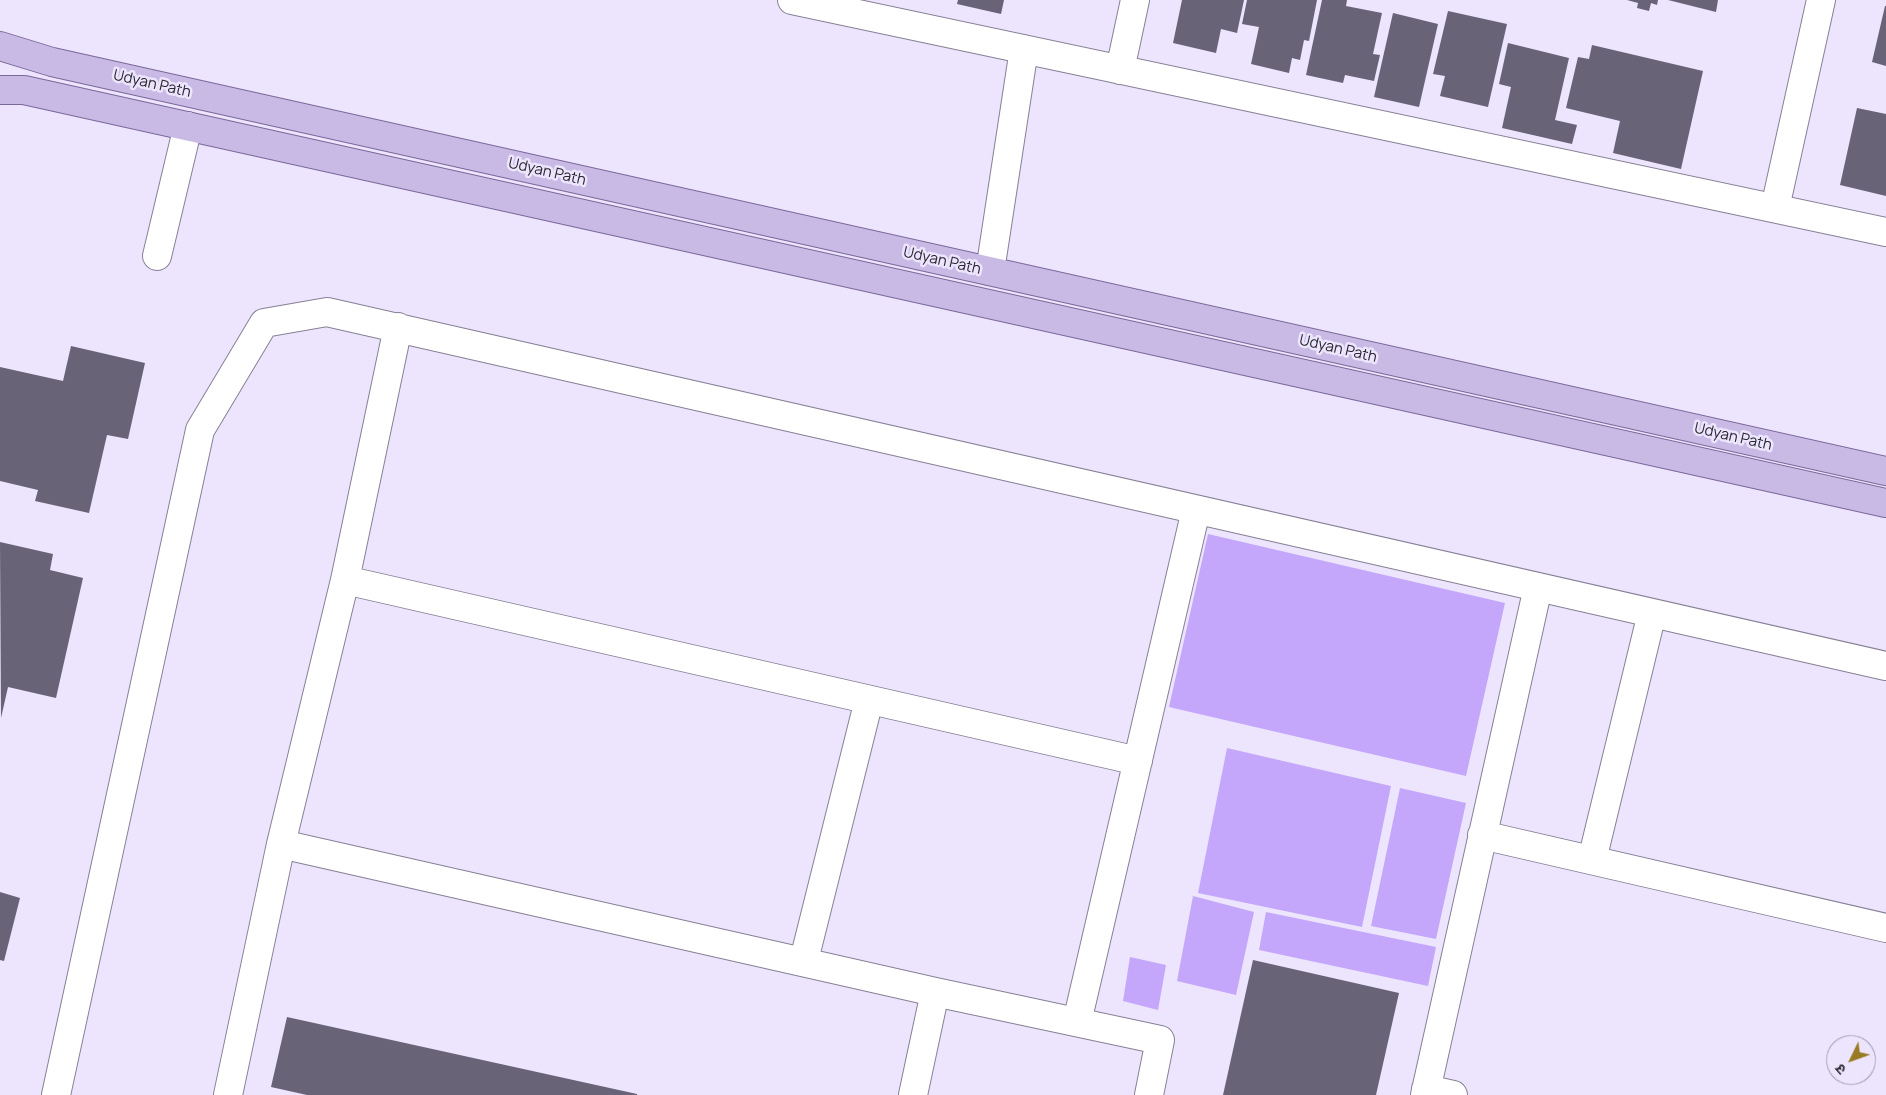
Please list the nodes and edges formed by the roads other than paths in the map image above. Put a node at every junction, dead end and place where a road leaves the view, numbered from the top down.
1 (792, 0) edge
2 (1134, 0) edge
3 (1821, 0) edge
4 (0, 46) edge
5 (1024, 49) junction
6 (1120, 70) junction
7 (0, 90) edge
8 (188, 126) junction
9 (1775, 208) junction
10 (1886, 232) edge
11 (157, 256) dead end
12 (990, 271) junction
13 (398, 327) junction
14 (1886, 471) edge
15 (1886, 503) edge
16 (1196, 510) junction
17 (345, 580) junction
18 (1538, 587) junction
19 (1652, 613) junction
20 (1886, 666) edge
21 (869, 700) junction
22 (1138, 761) junction
23 (1482, 835) junction
24 (281, 844) junction
25 (1592, 860) junction
26 (1886, 928) edge
27 (804, 960) junction
28 (935, 992) junction
29 (1077, 1022) junction
30 (1426, 1092) edge
31 (56, 1095) edge
32 (228, 1095) edge
33 (913, 1095) edge
34 (1149, 1095) edge
35 (1454, 1095) edge

1 - 5 street
2 - 6 street
3 - 9 street
4 - 12 main road, Udyan Path
5 - 6 street
5 - 12 street
6 - 9 street
7 - 8 main road, Udyan Path
8 - 11 street
8 - 15 main road, Udyan Path
9 - 10 street
12 - 14 main road, Udyan Path
13 - 16 street
13 - 17 street
13 - 31 street
16 - 18 street
16 - 22 street
17 - 21 street
17 - 24 street
18 - 19 street
18 - 23 street
19 - 20 street
19 - 25 street
21 - 22 street
21 - 27 street
22 - 29 street
23 - 25 street
23 - 30 street
24 - 27 street
24 - 32 street
25 - 26 street
27 - 28 street
28 - 29 street
28 - 33 street
29 - 34 street
30 - 35 street

